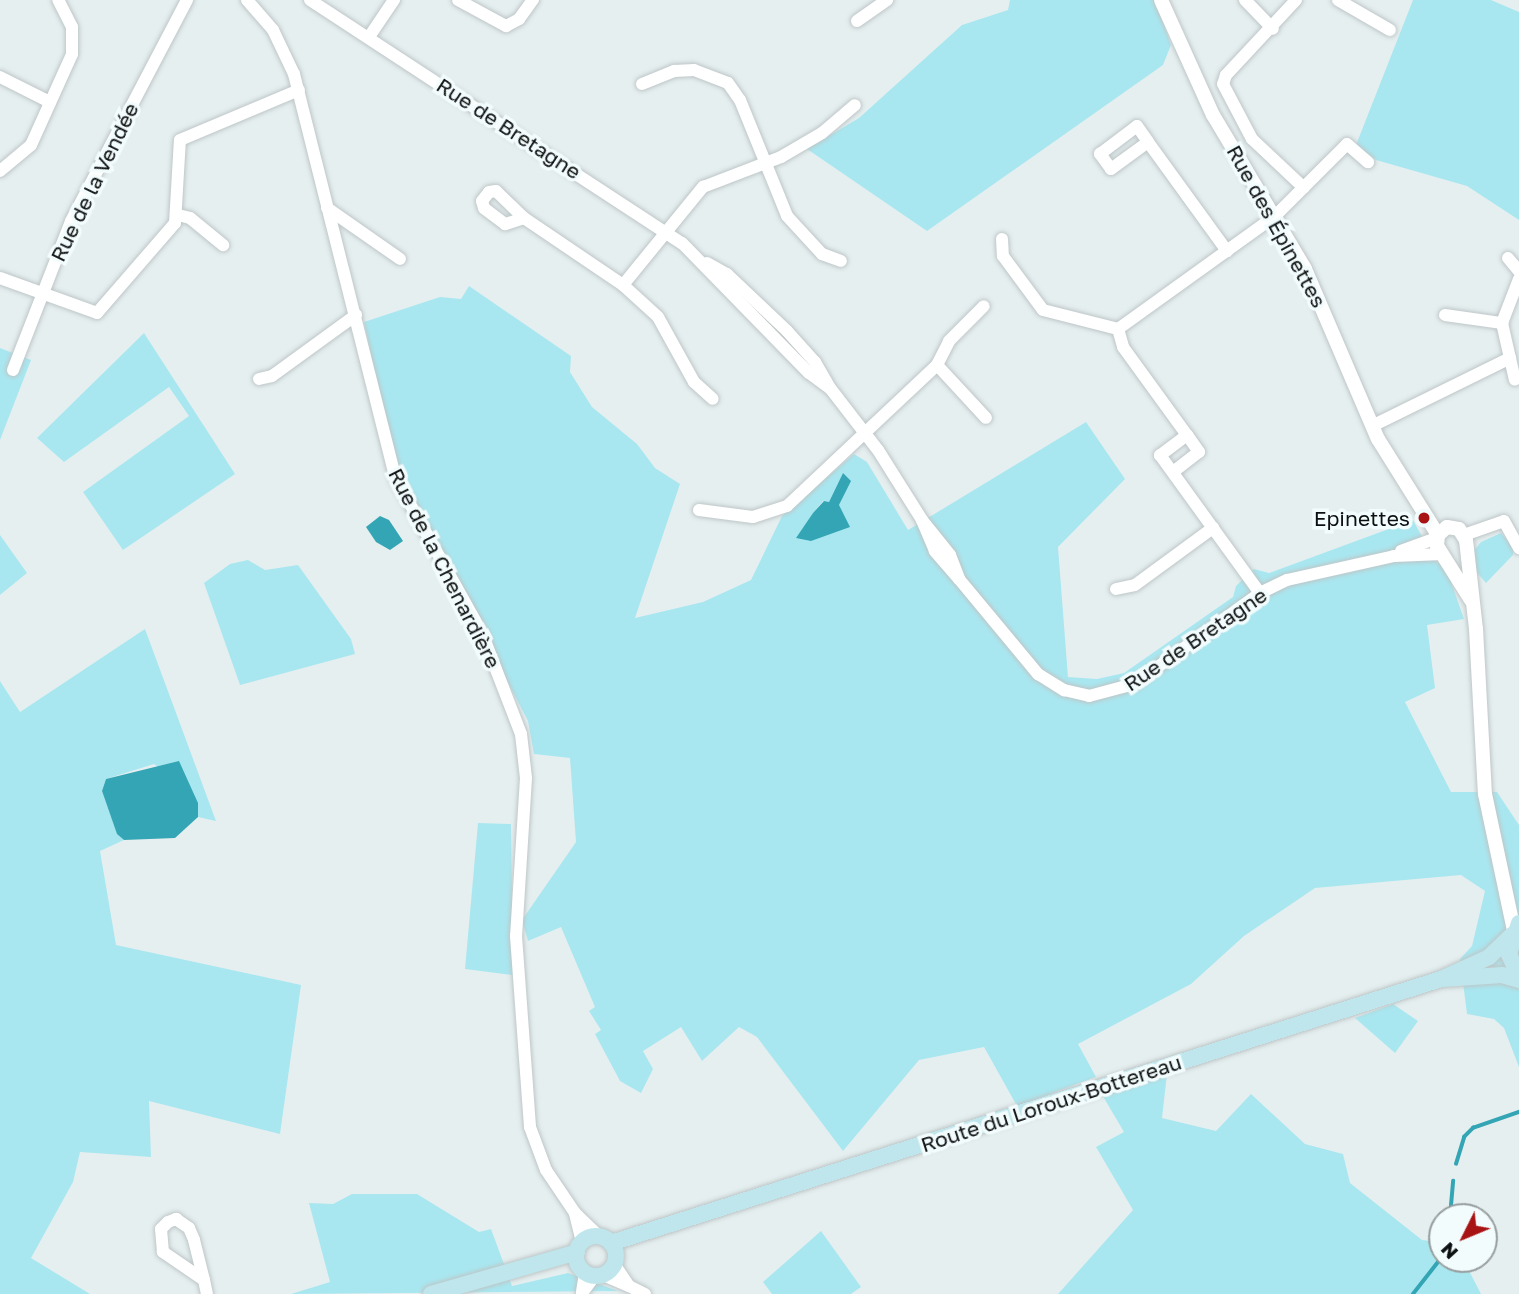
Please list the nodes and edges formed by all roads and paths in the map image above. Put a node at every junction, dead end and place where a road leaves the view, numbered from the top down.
1 (58, 0) edge
2 (187, 0) edge
3 (247, 0) edge
4 (310, 0) edge
5 (394, 0) edge
6 (458, 0) edge
7 (533, 0) edge
8 (887, 0) edge
9 (1161, 0) edge
10 (1245, 0) edge
11 (1296, 0) edge
12 (1338, 0) edge
13 (857, 21) dead end
14 (1273, 29) junction
15 (1390, 30) dead end
16 (369, 37) junction
17 (0, 77) edge
18 (642, 84) dead end
19 (299, 90) junction
20 (50, 102) junction
21 (855, 105) dead end
22 (1148, 142) dead end
23 (1368, 162) dead end
24 (764, 163) junction
25 (0, 171) edge
26 (1304, 188) junction
27 (327, 208) junction
28 (178, 215) junction
29 (1274, 217) junction
30 (524, 218) dead end
31 (667, 232) junction
32 (1002, 239) dead end
33 (223, 245) dead end
34 (1227, 251) junction
35 (1508, 258) dead end
36 (400, 259) dead end
37 (841, 261) dead end
38 (1519, 271) edge
39 (0, 278) edge
40 (1519, 279) edge
41 (623, 285) junction
42 (43, 293) junction
43 (984, 306) dead end
44 (356, 315) junction
45 (1445, 315) dead end
46 (1502, 323) junction
47 (1118, 329) junction
48 (1512, 349) edge
49 (937, 365) junction
50 (13, 370) dead end
51 (259, 379) dead end
52 (1515, 380) dead end
53 (713, 399) dead end
54 (986, 418) dead end
55 (1372, 426) junction
56 (864, 432) junction
57 (1188, 435) junction
58 (1173, 472) junction
59 (699, 510) dead end
60 (1213, 528) junction
61 (1441, 533) junction
62 (1464, 542) junction
63 (1519, 548) edge
64 (1394, 555) junction
65 (1444, 555) junction
66 (1116, 589) dead end
67 (1260, 593) junction
68 (1471, 600) junction
69 (1504, 865) junction
70 (1519, 888) edge
71 (1515, 929) edge
72 (1441, 979) junction
73 (1519, 979) edge
74 (596, 1258) junction
75 (204, 1280) junction
76 (581, 1293) edge
77 (207, 1294) edge
78 (431, 1294) edge
79 (645, 1294) edge

1 - 20 street
2 - 42 street, Rue de la Vendée
3 - 19 street, Rue de la Chenardière
4 - 16 street, Rue de Bretagne
5 - 16 street
6 - 7 street
8 - 13 street
9 - 29 street, Rue des Épinettes
10 - 14 street
11 - 14 street
12 - 15 street
14 - 26 street
16 - 31 street, Rue de Bretagne
17 - 20 street
18 - 24 street
19 - 27 street, Rue de la Chenardière
19 - 28 street
20 - 25 street
21 - 24 street
22 - 34 street
23 - 26 street
24 - 31 street
24 - 37 street
26 - 29 street
27 - 36 street
27 - 44 street, Rue de la Chenardière
28 - 33 street
28 - 42 street
29 - 34 street
29 - 55 street, Rue des Épinettes
30 - 41 street
31 - 41 street
31 - 56 street, Rue de Bretagne
32 - 47 street
34 - 47 street
35 - 38 street
39 - 42 street
40 - 46 street
41 - 53 street
42 - 50 street, Rue de la Vendée
43 - 49 street
44 - 51 street
44 - 74 street, Rue de la Chenardière
45 - 46 street
46 - 48 street
47 - 57 street
48 - 52 street
48 - 55 street
49 - 54 street
49 - 56 street
55 - 61 street, Rue des Épinettes
56 - 59 street
56 - 67 street, Rue de Bretagne
57 - 58 street
57 - 58 street
58 - 60 street
60 - 66 street
60 - 67 street
61 - 62 street
61 - 64 street, Rue de Bretagne
61 - 65 street
62 - 63 street
62 - 65 street
62 - 68 street
64 - 65 street, Rue de Bretagne
64 - 67 street, Rue de Bretagne
65 - 68 street
68 - 69 street
69 - 70 street
69 - 71 street
71 - 72 main road, Route du Loroux-Bottereau
71 - 73 main road
72 - 73 main road, Route du Loroux-Bottereau
72 - 74 main road, Route du Loroux-Bottereau
74 - 76 street
74 - 78 main road, Route du Loroux-Bottereau
74 - 79 street
75 - 75 street
75 - 77 street

